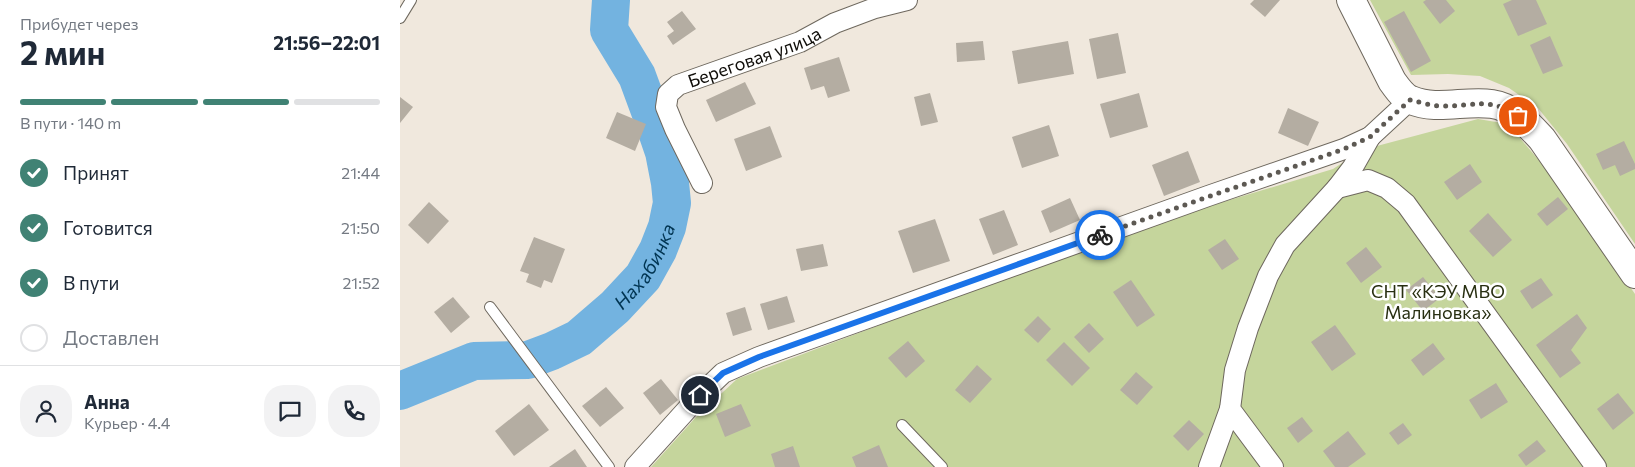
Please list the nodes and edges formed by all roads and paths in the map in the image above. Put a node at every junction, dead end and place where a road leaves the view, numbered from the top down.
1 (411, 0) edge
2 (907, 0) edge
3 (1351, 0) edge
4 (400, 18) edge
5 (1410, 100) junction
6 (1370, 137) junction
7 (702, 183) dead end
8 (1337, 188) junction
9 (1635, 274) edge
10 (490, 307) dead end
11 (1230, 409) junction
12 (902, 424) dead end
13 (609, 467) edge
14 (635, 467) edge
15 (942, 467) edge
16 (1209, 467) edge
17 (1273, 467) edge
18 (1596, 467) edge

1 - 4 lane
2 - 7 street, Береговая улица
3 - 5 street
5 - 6 street
5 - 9 street
6 - 8 street
6 - 14 street
8 - 11 street
8 - 18 street
10 - 13 lane
11 - 16 street
11 - 17 street
12 - 15 lane

